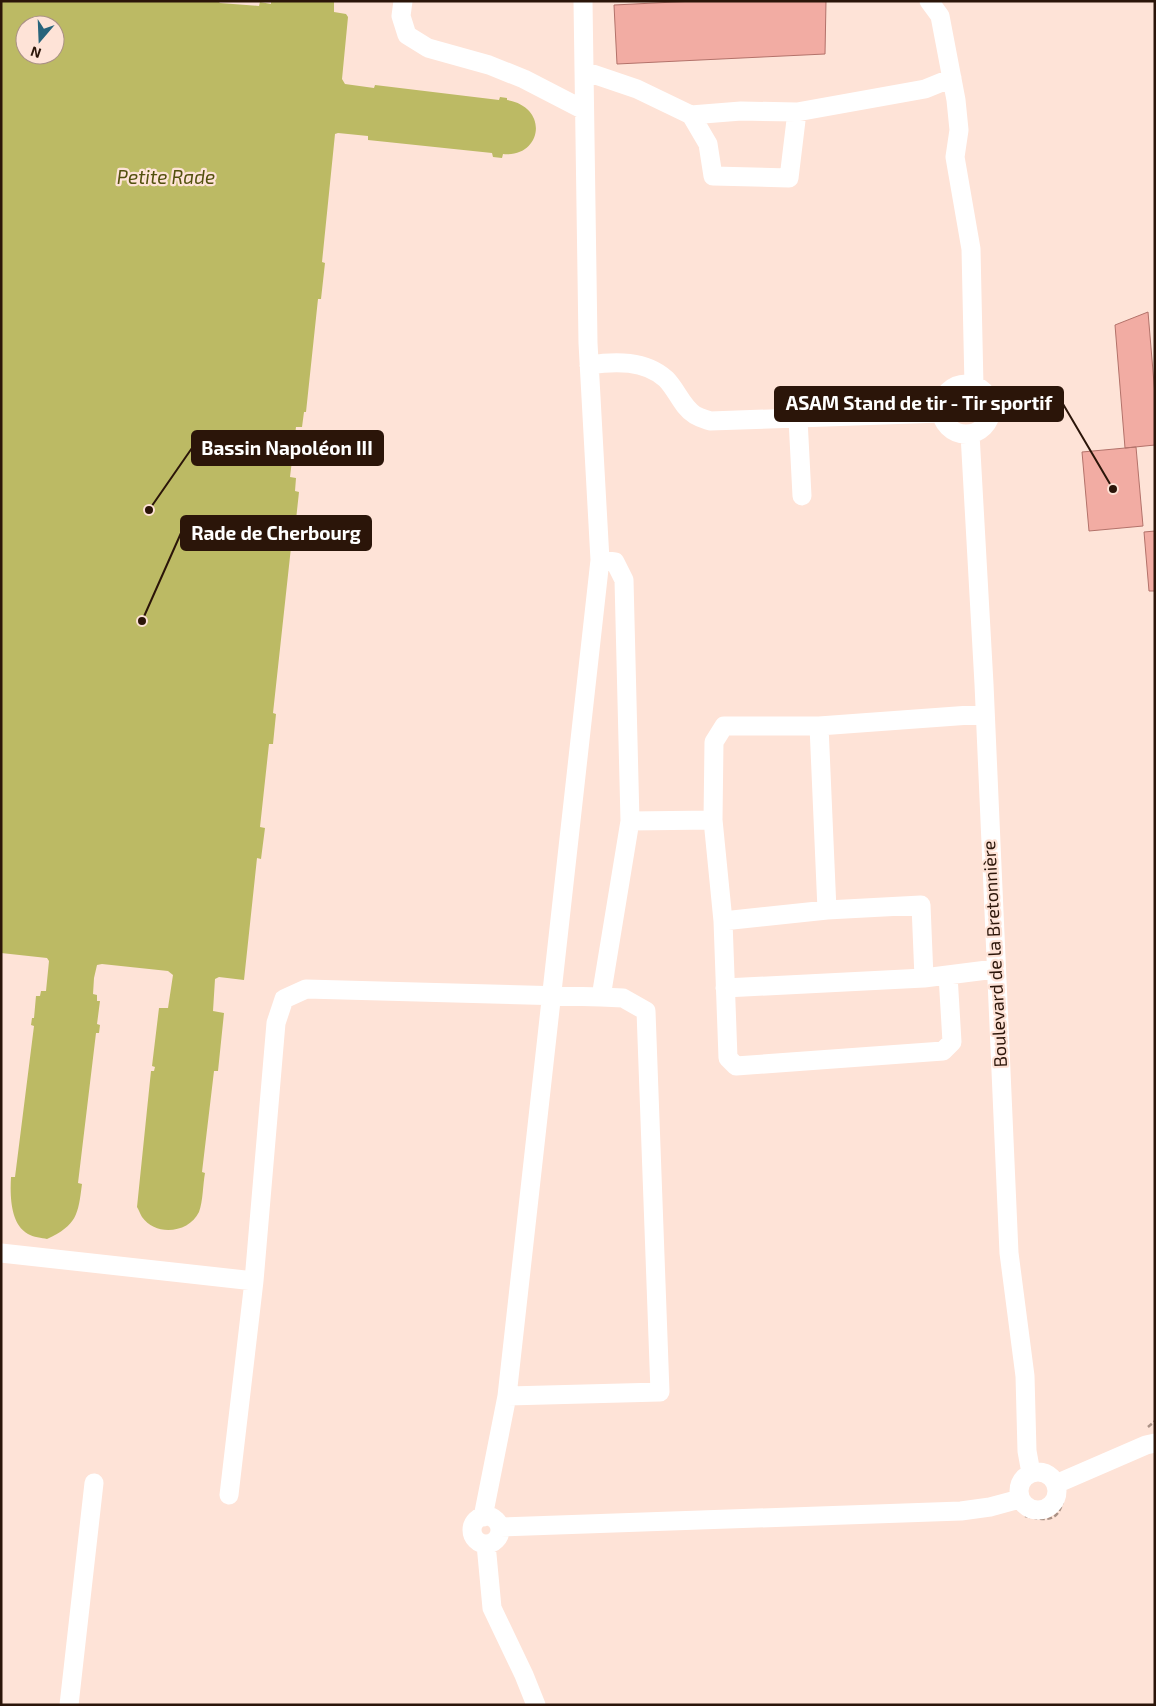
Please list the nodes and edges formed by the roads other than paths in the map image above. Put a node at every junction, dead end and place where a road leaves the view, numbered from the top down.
1 (403, 1) edge
2 (583, 1) edge
3 (929, 1) edge
4 (584, 71) junction
5 (952, 78) junction
6 (584, 110) junction
7 (797, 112) junction
8 (691, 115) junction
9 (589, 365) junction
10 (974, 386) junction
11 (941, 413) junction
12 (798, 418) junction
13 (970, 434) junction
14 (802, 496) dead end
15 (600, 560) junction
16 (984, 714) junction
17 (820, 726) junction
18 (713, 820) junction
19 (630, 821) junction
20 (827, 910) junction
21 (723, 922) junction
22 (995, 969) junction
23 (948, 975) junction
24 (924, 978) junction
25 (725, 988) junction
26 (553, 995) junction
27 (601, 997) junction
28 (1, 1253) edge
29 (254, 1281) junction
30 (507, 1396) junction
31 (1155, 1443) edge
32 (1155, 1450) edge
33 (1031, 1474) junction
34 (94, 1483) dead end
35 (1057, 1488) junction
36 (228, 1495) dead end
37 (1020, 1499) junction
38 (483, 1517) junction
39 (500, 1527) junction
40 (486, 1544) junction
41 (69, 1705) edge
42 (536, 1705) edge

1 - 6 lane
2 - 4 lane
3 - 5 lane
4 - 6 lane
4 - 8 lane
5 - 7 lane
5 - 10 lane
6 - 9 lane
7 - 8 lane
7 - 8 lane
9 - 12 lane
9 - 15 lane
10 - 11 lane
10 - 13 lane
11 - 12 lane
11 - 13 lane
12 - 14 lane
13 - 16 lane, Boulevard de la Bretonnière
15 - 19 lane
15 - 26 lane
16 - 17 lane
16 - 22 lane, Boulevard de la Bretonnière
17 - 18 lane
17 - 20 lane
18 - 19 lane
18 - 21 lane
19 - 27 lane
20 - 21 lane
20 - 24 lane
21 - 25 lane
22 - 23 lane
22 - 33 lane, Boulevard de la Bretonnière
23 - 24 lane
23 - 25 lane
24 - 25 lane
26 - 27 lane
26 - 29 lane
26 - 30 lane
27 - 30 lane
28 - 29 lane
29 - 36 lane
30 - 38 lane
31 - 35 lane
32 - 35 lane
33 - 35 lane
33 - 37 lane
34 - 41 lane
35 - 37 lane
37 - 39 lane
38 - 39 lane
38 - 40 lane
39 - 40 lane
40 - 42 lane

